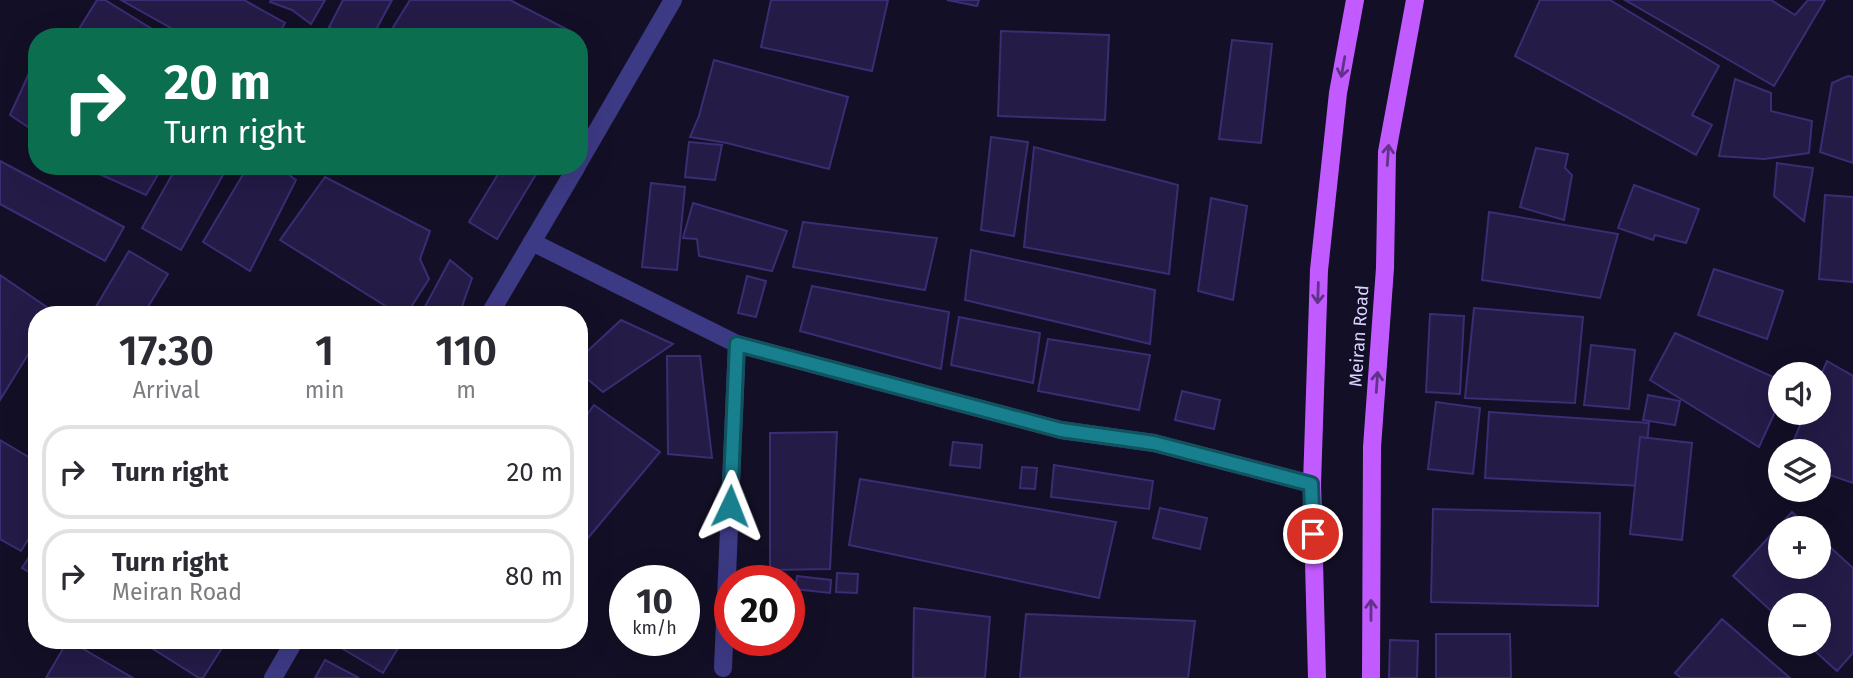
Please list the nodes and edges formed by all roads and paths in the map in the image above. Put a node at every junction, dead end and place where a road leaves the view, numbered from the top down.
1 (673, 0) edge
2 (1355, 0) edge
3 (1415, 0) edge
4 (588, 146) edge
5 (571, 175) edge
6 (532, 242) junction
7 (494, 306) edge
8 (737, 344) junction
9 (1311, 484) junction
10 (290, 649) edge
11 (723, 668) dead end
12 (273, 678) edge
13 (1317, 678) edge
14 (1371, 678) edge

1 - 4 street
2 -> 9 main road
14 -> 3 main road, Meiran Road
5 - 6 street
6 - 7 street
6 - 8 street
8 - 9 street
8 - 11 street
9 - 13 main road
10 - 12 street

